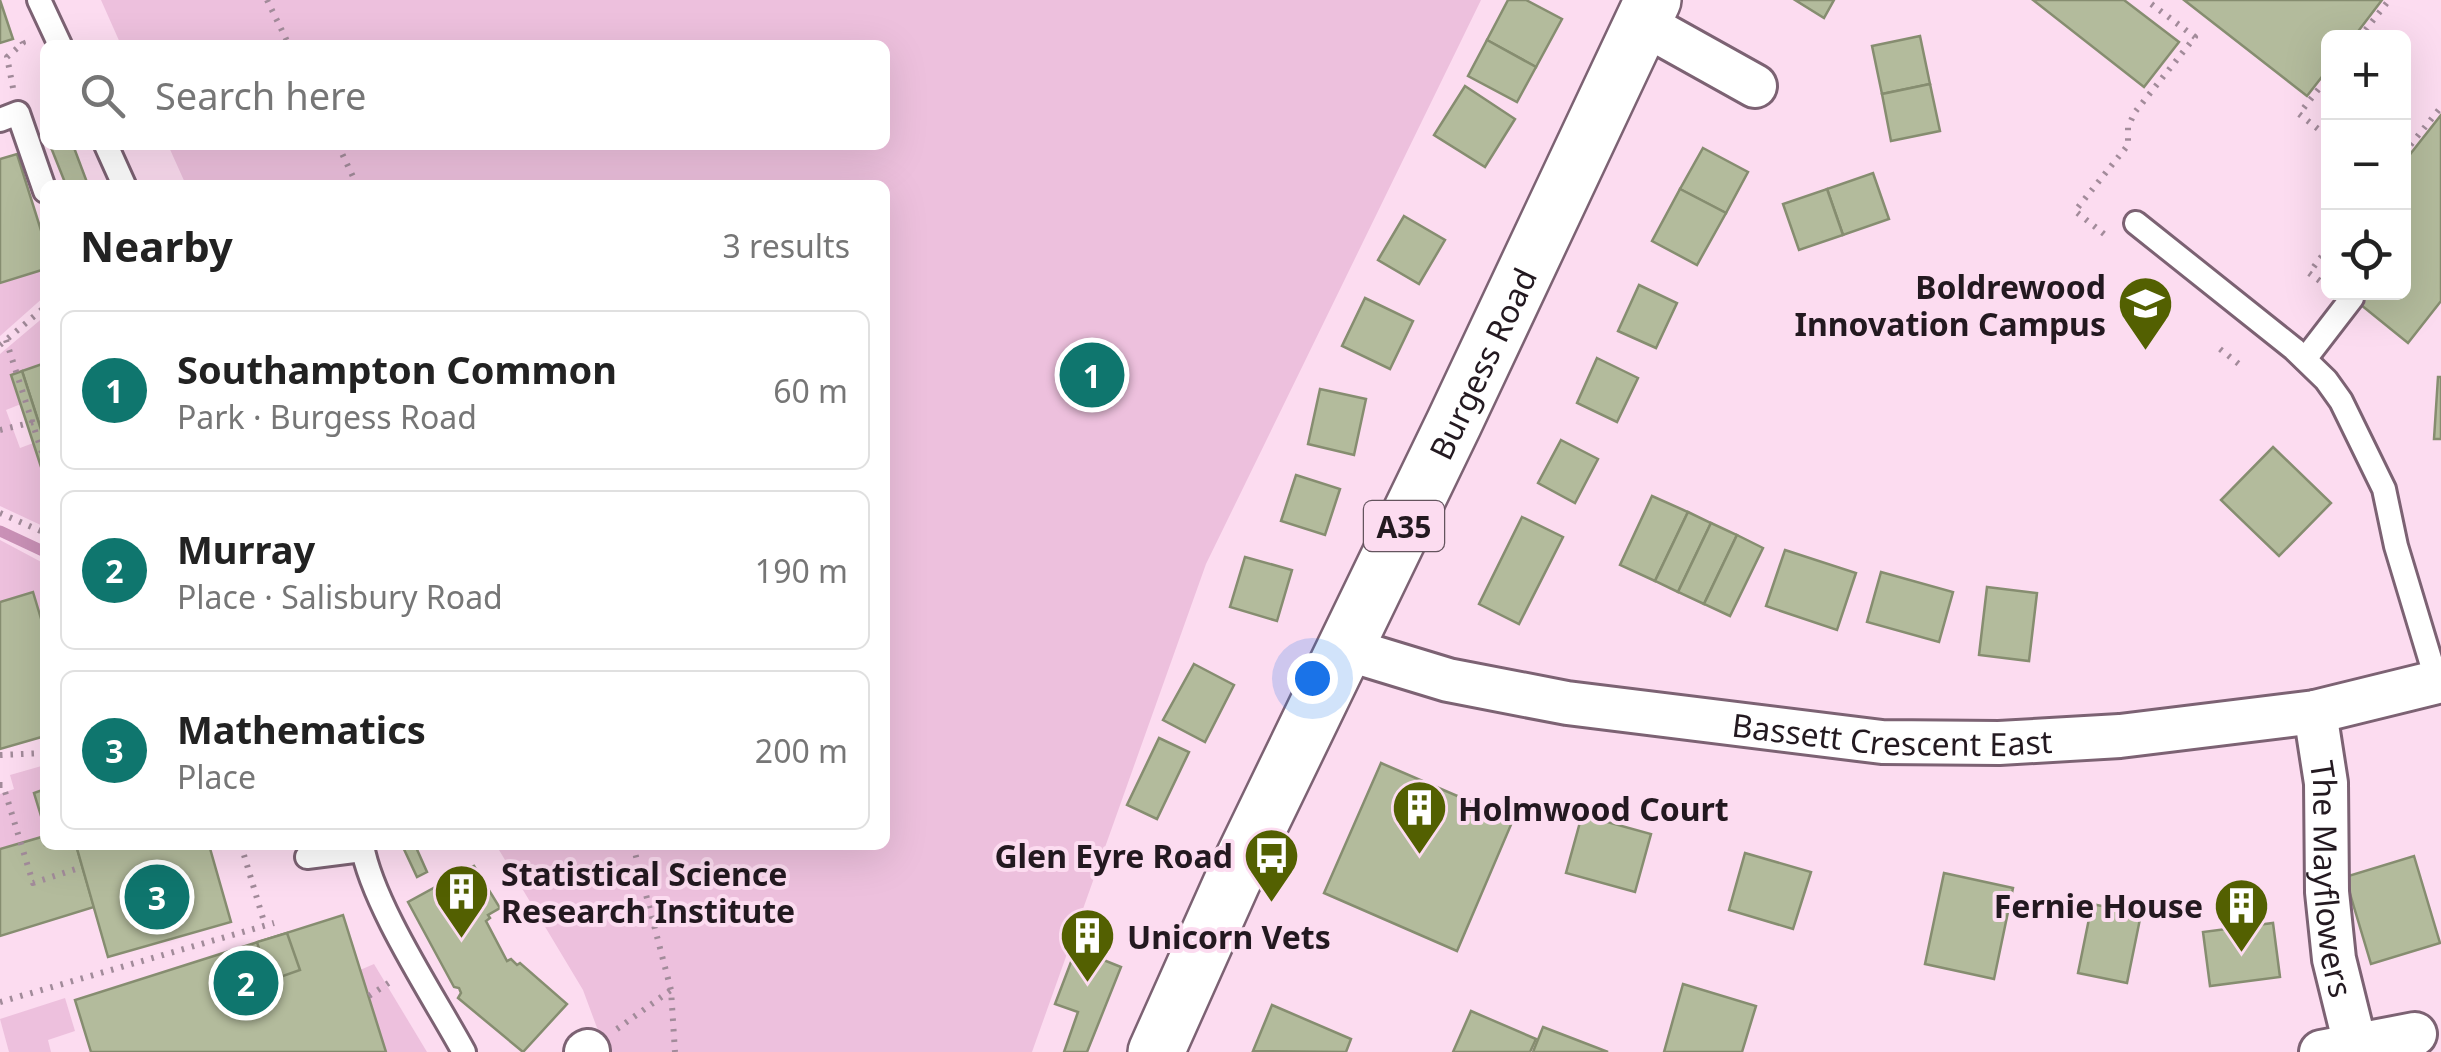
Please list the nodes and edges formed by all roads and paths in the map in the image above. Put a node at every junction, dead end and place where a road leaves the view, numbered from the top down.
1 (40, 0) edge
2 (267, 0) edge
3 (2146, 0) edge
4 (2389, 0) edge
5 (1647, 12) edge
6 (2366, 30) edge
7 (58, 40) edge
8 (287, 40) edge
9 (23, 43) dead end
10 (1755, 86) dead end
11 (2321, 86) edge
12 (2441, 106) edge
13 (9, 116) edge
14 (2321, 131) edge
15 (2411, 145) edge
16 (108, 150) edge
17 (340, 150) edge
18 (122, 180) edge
19 (354, 180) edge
20 (40, 181) edge
21 (2136, 223) dead end
22 (2104, 234) dead end
23 (2321, 257) edge
24 (2321, 282) edge
25 (2350, 300) edge
26 (40, 310) edge
27 (3, 343) edge
28 (2220, 349) dead end
29 (2305, 358) junction
30 (2244, 368) dead end
31 (35, 422) junction
32 (0, 430) edge
33 (40, 442) edge
34 (0, 513) edge
35 (40, 531) edge
36 (1344, 648) junction
37 (2439, 681) edge
38 (2316, 712) junction
39 (40, 753) edge
40 (0, 755) edge
41 (0, 786) edge
42 (243, 850) edge
43 (346, 850) edge
44 (363, 850) edge
45 (634, 850) edge
46 (307, 857) dead end
47 (82, 867) dead end
48 (389, 983) dead end
49 (671, 990) junction
50 (368, 996) dead end
51 (0, 1002) edge
52 (2415, 1034) dead end
53 (2338, 1048) edge
54 (587, 1051) edge
55 (464, 1052) edge
56 (675, 1052) edge
57 (1156, 1052) edge

1 - 7 lane
2 - 8 path
3 - 22 path
4 - 6 path
5 - 10 street
5 - 36 main road, Burgess Road / A35
9 - 13 path
11 - 14 path
12 - 15 path
13 - 20 lane
16 - 18 lane
17 - 19 path
21 - 29 lane
23 - 24 path
25 - 29 lane
26 - 27 path
27 - 31 path
28 - 30 path
29 - 37 lane
31 - 32 path
31 - 33 path
34 - 35 path
36 - 38 street, Bassett Crescent East
36 - 57 main road, Burgess Road / A35
37 - 38 street, Bassett Crescent East
38 - 53 street, The Mayflowers
39 - 40 path
41 - 47 path
42 - 51 path
43 - 46 lane
44 - 55 lane
45 - 49 path
48 - 50 path
49 - 54 path
49 - 56 path
52 - 53 street, The Mayflowers

